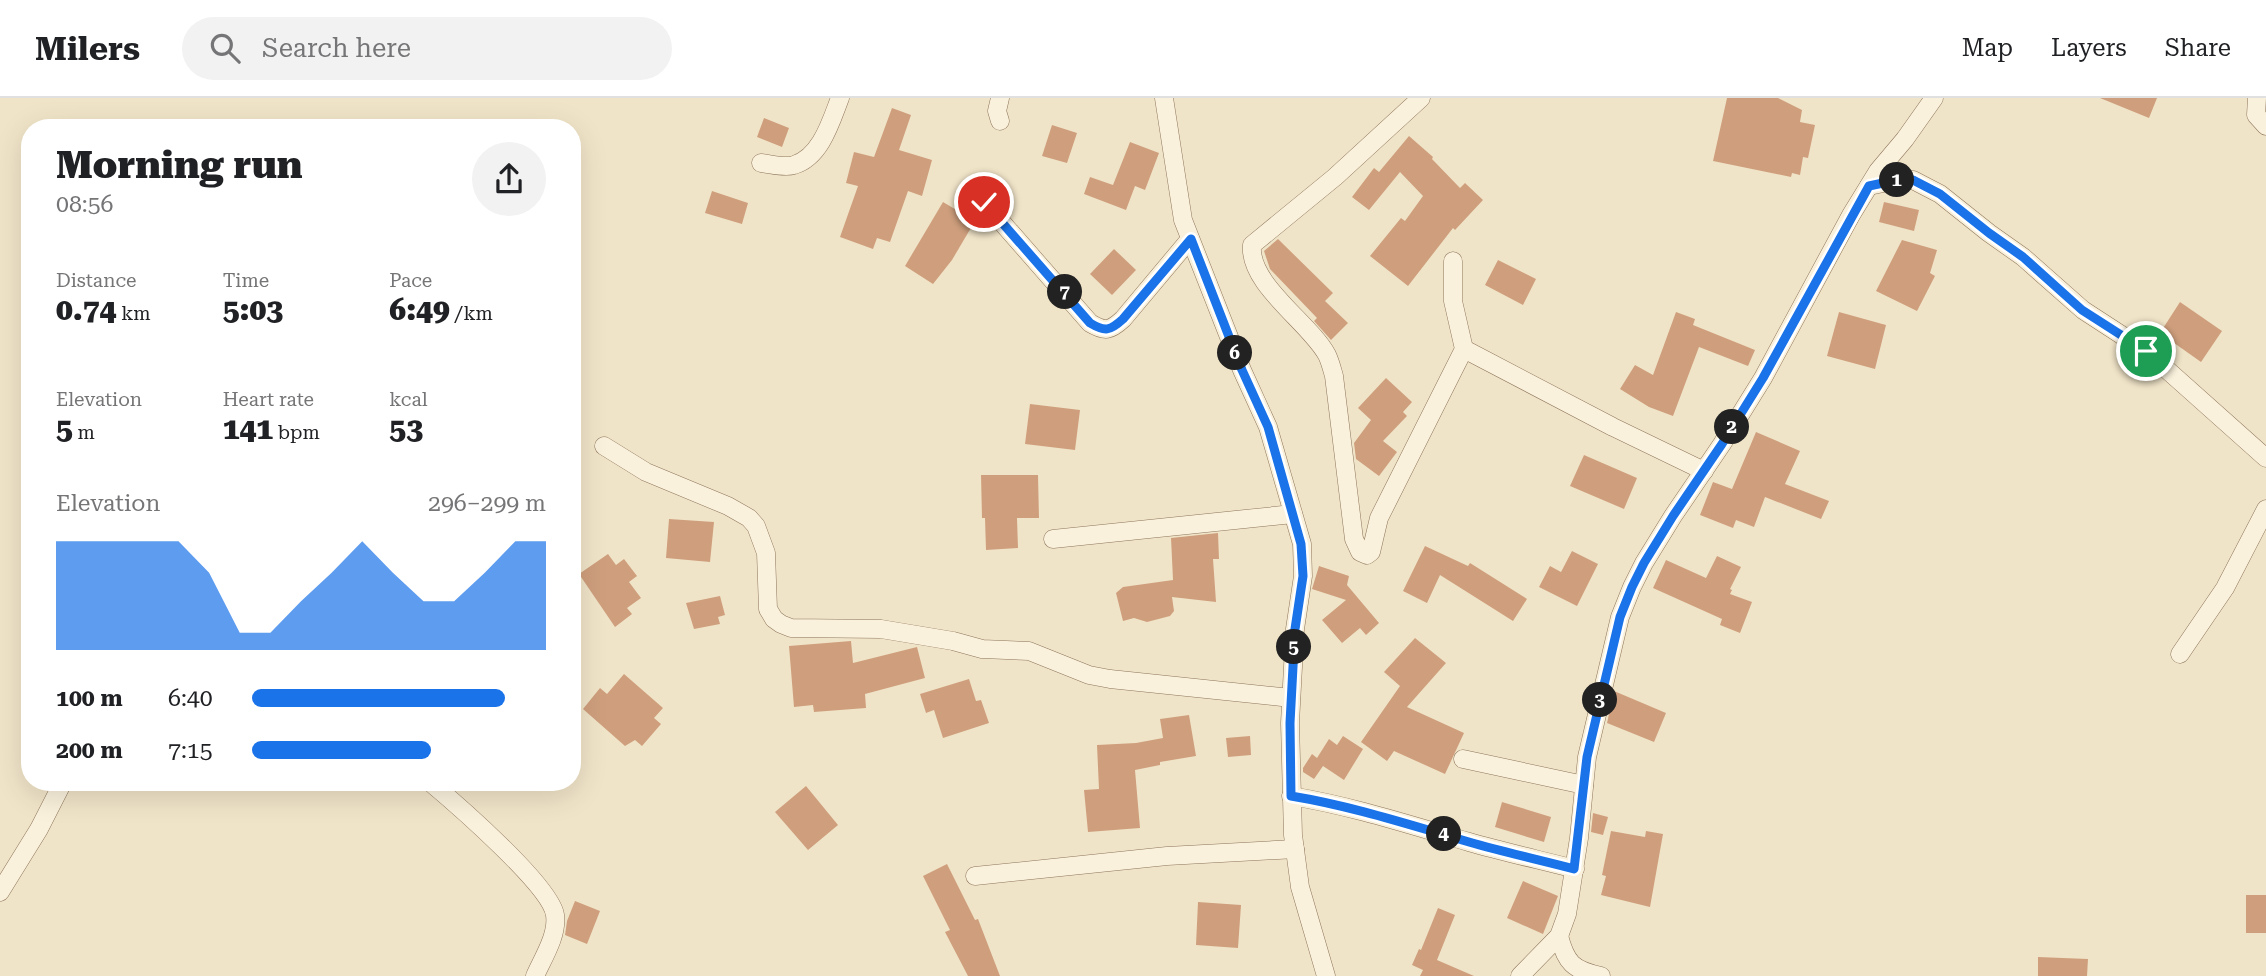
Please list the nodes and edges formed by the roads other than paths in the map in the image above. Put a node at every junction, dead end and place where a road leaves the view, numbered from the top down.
1 (840, 98) edge
2 (1000, 98) edge
3 (1164, 98) edge
4 (1421, 98) edge
5 (1934, 98) edge
6 (2257, 98) edge
7 (1000, 121) dead end
8 (2266, 126) edge
9 (761, 163) dead end
10 (1869, 186) junction
11 (984, 202) dead end
12 (1191, 239) junction
13 (1453, 261) dead end
14 (1464, 349) junction
15 (604, 446) dead end
16 (2266, 458) edge
17 (1704, 471) junction
18 (2266, 509) edge
19 (1293, 514) junction
20 (1053, 538) dead end
21 (2180, 654) dead end
22 (1292, 698) junction
23 (1463, 759) dead end
24 (1584, 785) junction
25 (58, 791) edge
26 (440, 791) edge
27 (1291, 796) junction
28 (1295, 849) junction
29 (1574, 869) junction
30 (975, 876) dead end
31 (0, 892) edge
32 (1559, 936) junction
33 (535, 976) edge
34 (1326, 976) edge
35 (1520, 976) edge
36 (1601, 976) edge

1 - 9 street
2 - 7 street
3 - 12 street
4 - 14 street
5 - 10 street
6 - 8 street
10 - 16 street
10 - 17 street
11 - 12 street
12 - 19 street
13 - 14 street
14 - 17 street
15 - 22 street
17 - 24 street
18 - 21 street
19 - 20 street
19 - 22 street
22 - 27 street
23 - 24 street
24 - 29 street
25 - 31 street
26 - 33 street
27 - 28 street
27 - 29 street
28 - 30 street
28 - 34 street
29 - 32 street
32 - 35 street
32 - 36 street

